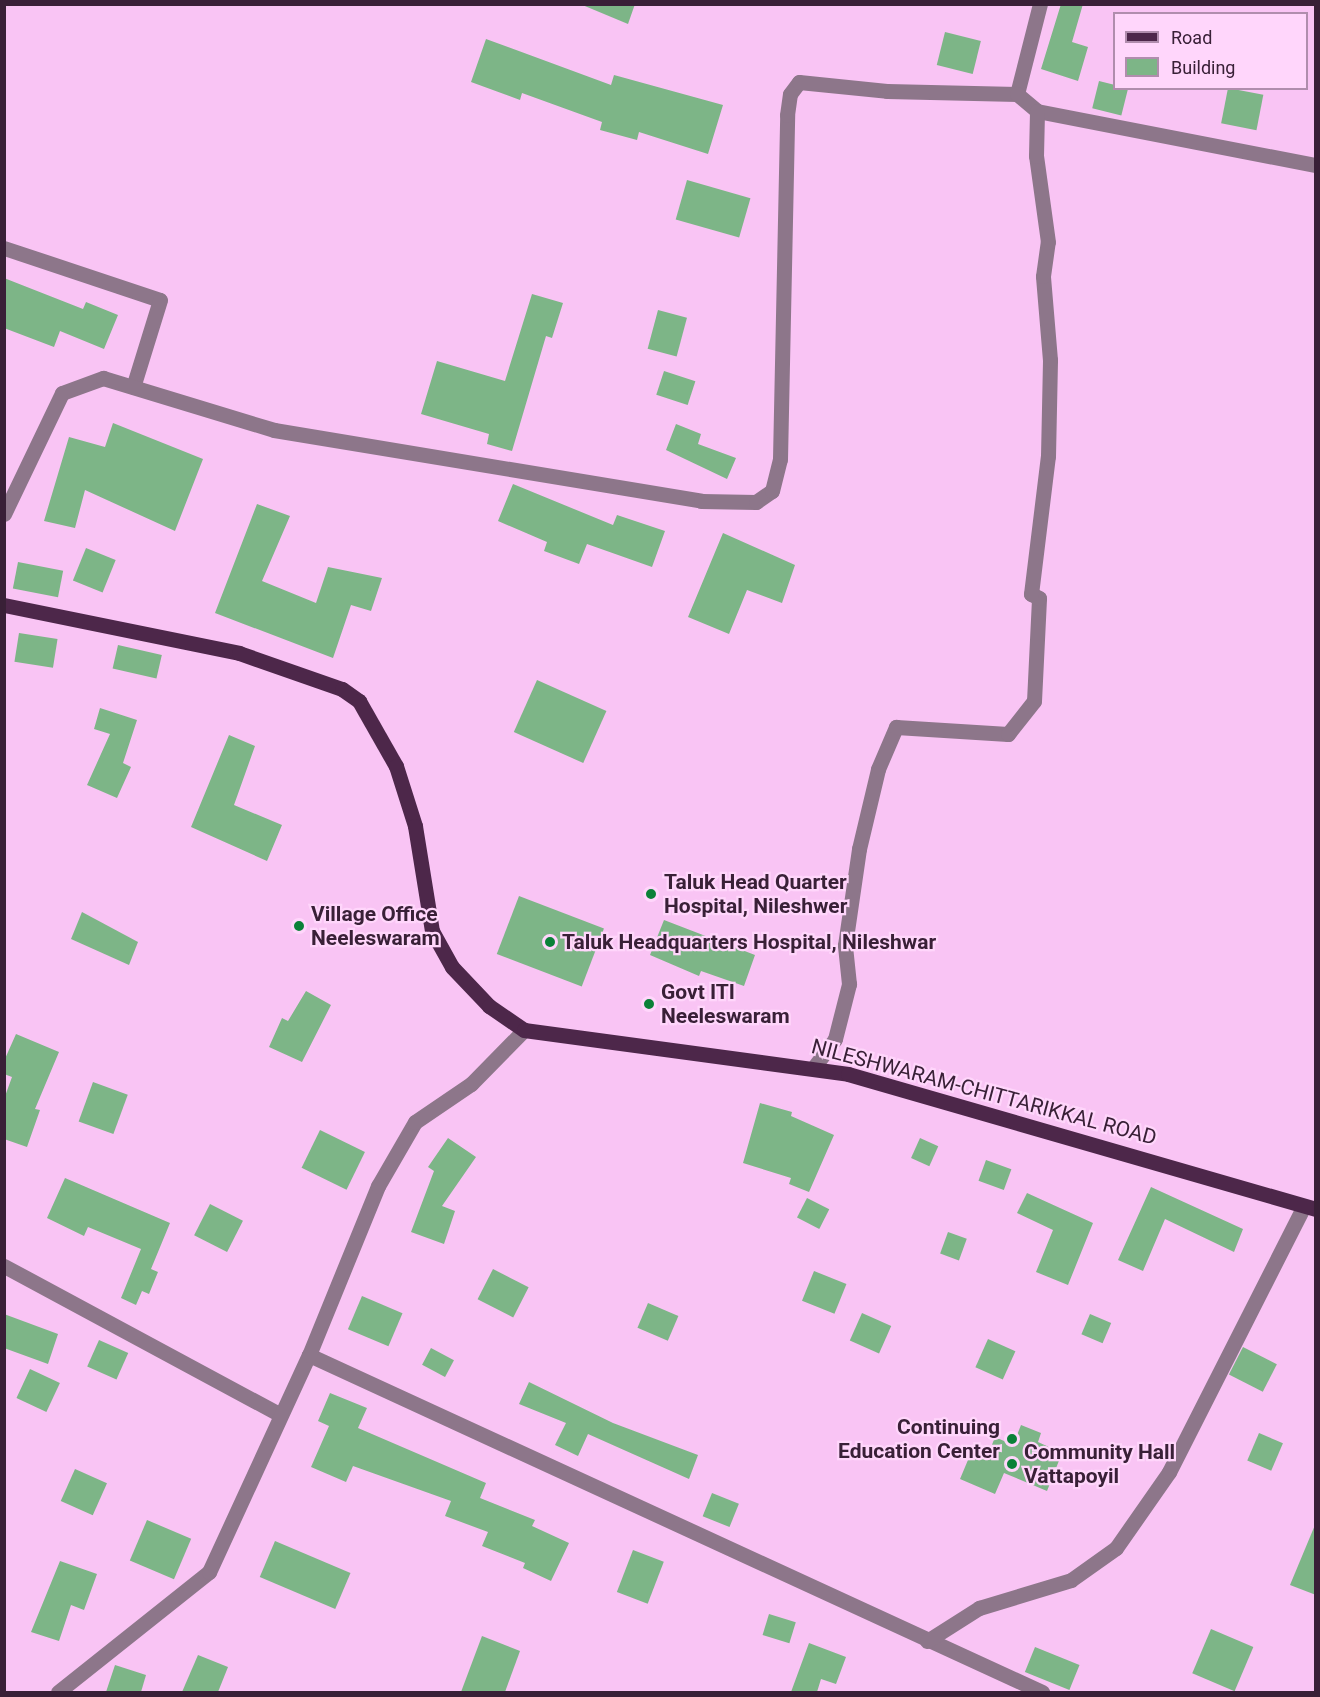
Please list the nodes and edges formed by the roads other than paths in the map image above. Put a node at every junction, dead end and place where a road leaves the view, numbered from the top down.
1 (1040, 4) edge
2 (1017, 94) junction
3 (1037, 111) junction
4 (1316, 165) edge
5 (4, 248) edge
6 (132, 387) junction
7 (4, 514) edge
8 (4, 605) edge
9 (524, 1030) junction
10 (814, 1067) junction
11 (1310, 1207) edge
12 (4, 1266) edge
13 (309, 1355) junction
14 (279, 1414) junction
15 (927, 1641) junction
16 (58, 1692) edge
17 (1042, 1692) edge

1 - 2 street
2 - 3 street
2 - 6 street
3 - 4 street
3 - 10 street
5 - 6 street
6 - 7 street
8 - 9 main road, NILESHWARAM-CHITTARIKKAL ROAD
9 - 10 main road, NILESHWARAM-CHITTARIKKAL ROAD
9 - 13 street
10 - 11 main road, NILESHWARAM-CHITTARIKKAL ROAD
11 - 15 street
12 - 14 street
13 - 14 street
13 - 15 street
14 - 16 street
15 - 17 street

